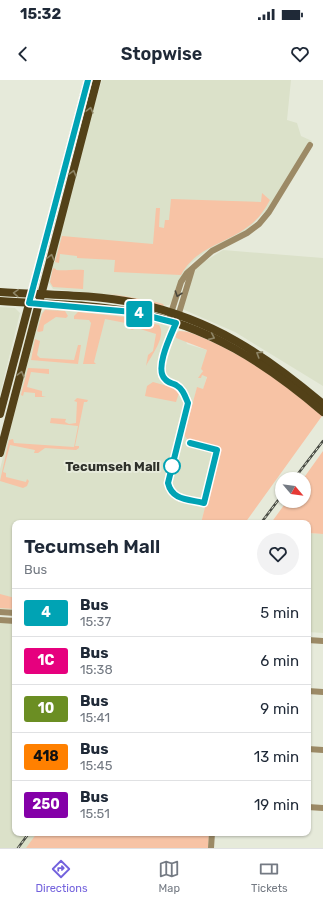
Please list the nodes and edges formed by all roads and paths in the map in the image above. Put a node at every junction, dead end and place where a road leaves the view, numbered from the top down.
1 (88, 80) edge
2 (97, 80) edge
3 (310, 145) dead end
4 (0, 292) edge
5 (31, 294) junction
6 (41, 295) junction
7 (0, 301) edge
8 (29, 303) junction
9 (39, 304) junction
10 (175, 313) junction
11 (172, 322) junction
12 (323, 404) edge
13 (323, 412) edge
14 (0, 414) edge
15 (0, 453) edge
16 (0, 612) edge
17 (12, 613) edge
18 (0, 620) edge
19 (12, 621) edge
20 (311, 640) edge
21 (323, 641) edge
22 (311, 691) edge
23 (323, 692) edge
24 (311, 749) edge
25 (323, 750) edge
26 (311, 806) edge
27 (323, 808) edge
28 (212, 836) edge
29 (211, 848) edge

1 - 5 main road
6 -> 2 main road
3 - 10 street
5 -> 4 main road
5 - 6 main road
5 - 8 main road
6 - 9 main road
6 - 10 main road
7 - 8 main road
8 - 9 main road
8 - 14 main road
9 - 11 main road
15 -> 9 main road
10 - 11 street
12 -> 10 main road
11 -> 13 main road
16 - 17 street
18 - 19 street
20 - 21 street
22 - 23 street
24 - 25 street
26 - 27 street
28 - 29 street

